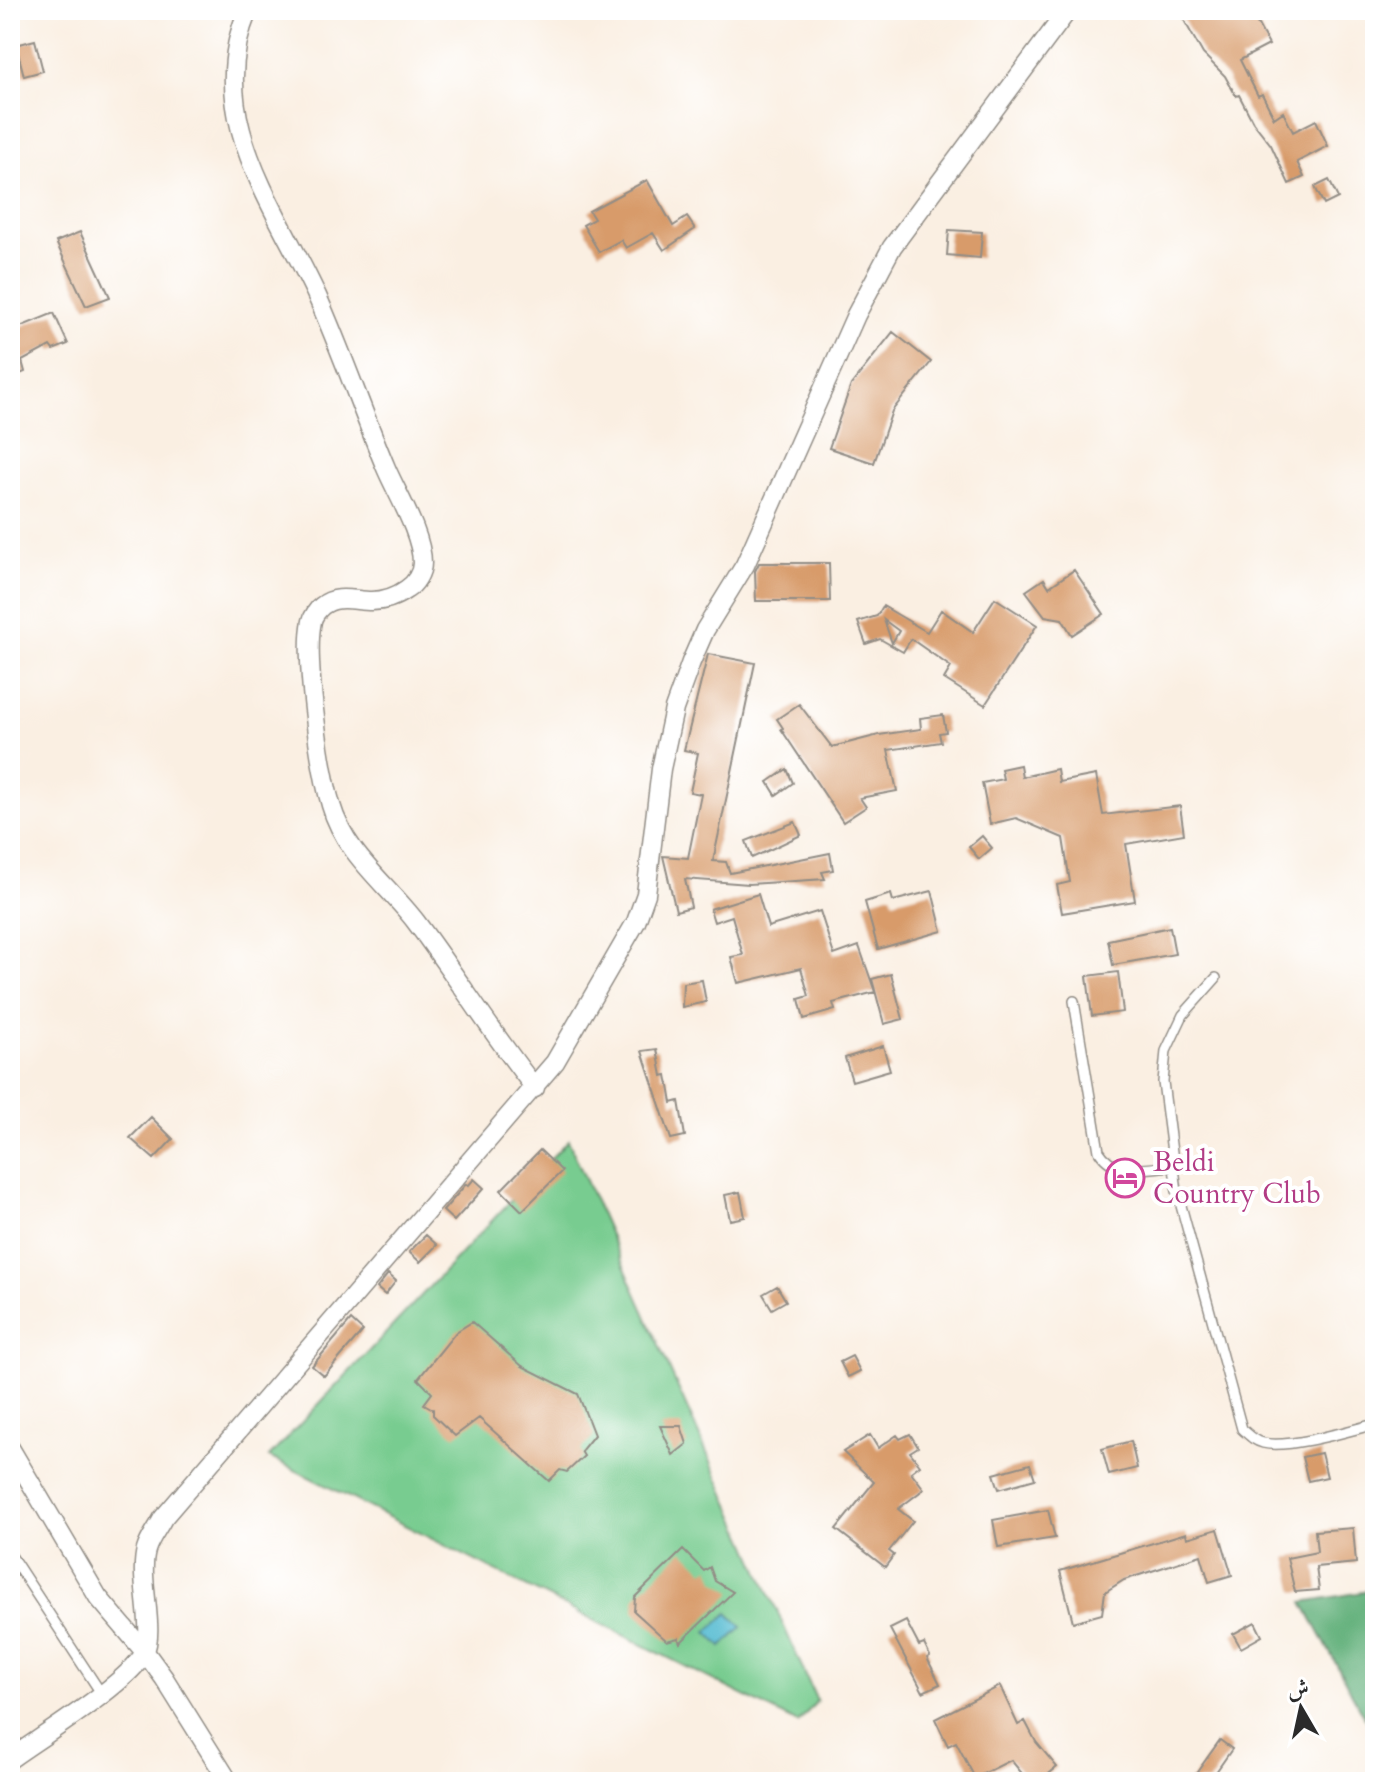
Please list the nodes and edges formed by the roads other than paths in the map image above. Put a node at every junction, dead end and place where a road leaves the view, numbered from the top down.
1 (248, 10) edge
2 (1068, 10) edge
3 (1216, 978) dead end
4 (1074, 1001) dead end
5 (535, 1088) junction
6 (1172, 1166) junction
7 (1375, 1424) edge
8 (10, 1448) edge
9 (10, 1554) edge
10 (145, 1652) junction
11 (101, 1693) junction
12 (10, 1759) edge
13 (229, 1782) edge

1 - 5 street
2 - 5 street
3 - 6 lane
4 - 6 lane
5 - 10 street
6 - 7 lane
8 - 10 street
9 - 11 lane
10 - 11 street
10 - 13 street
11 - 12 street

